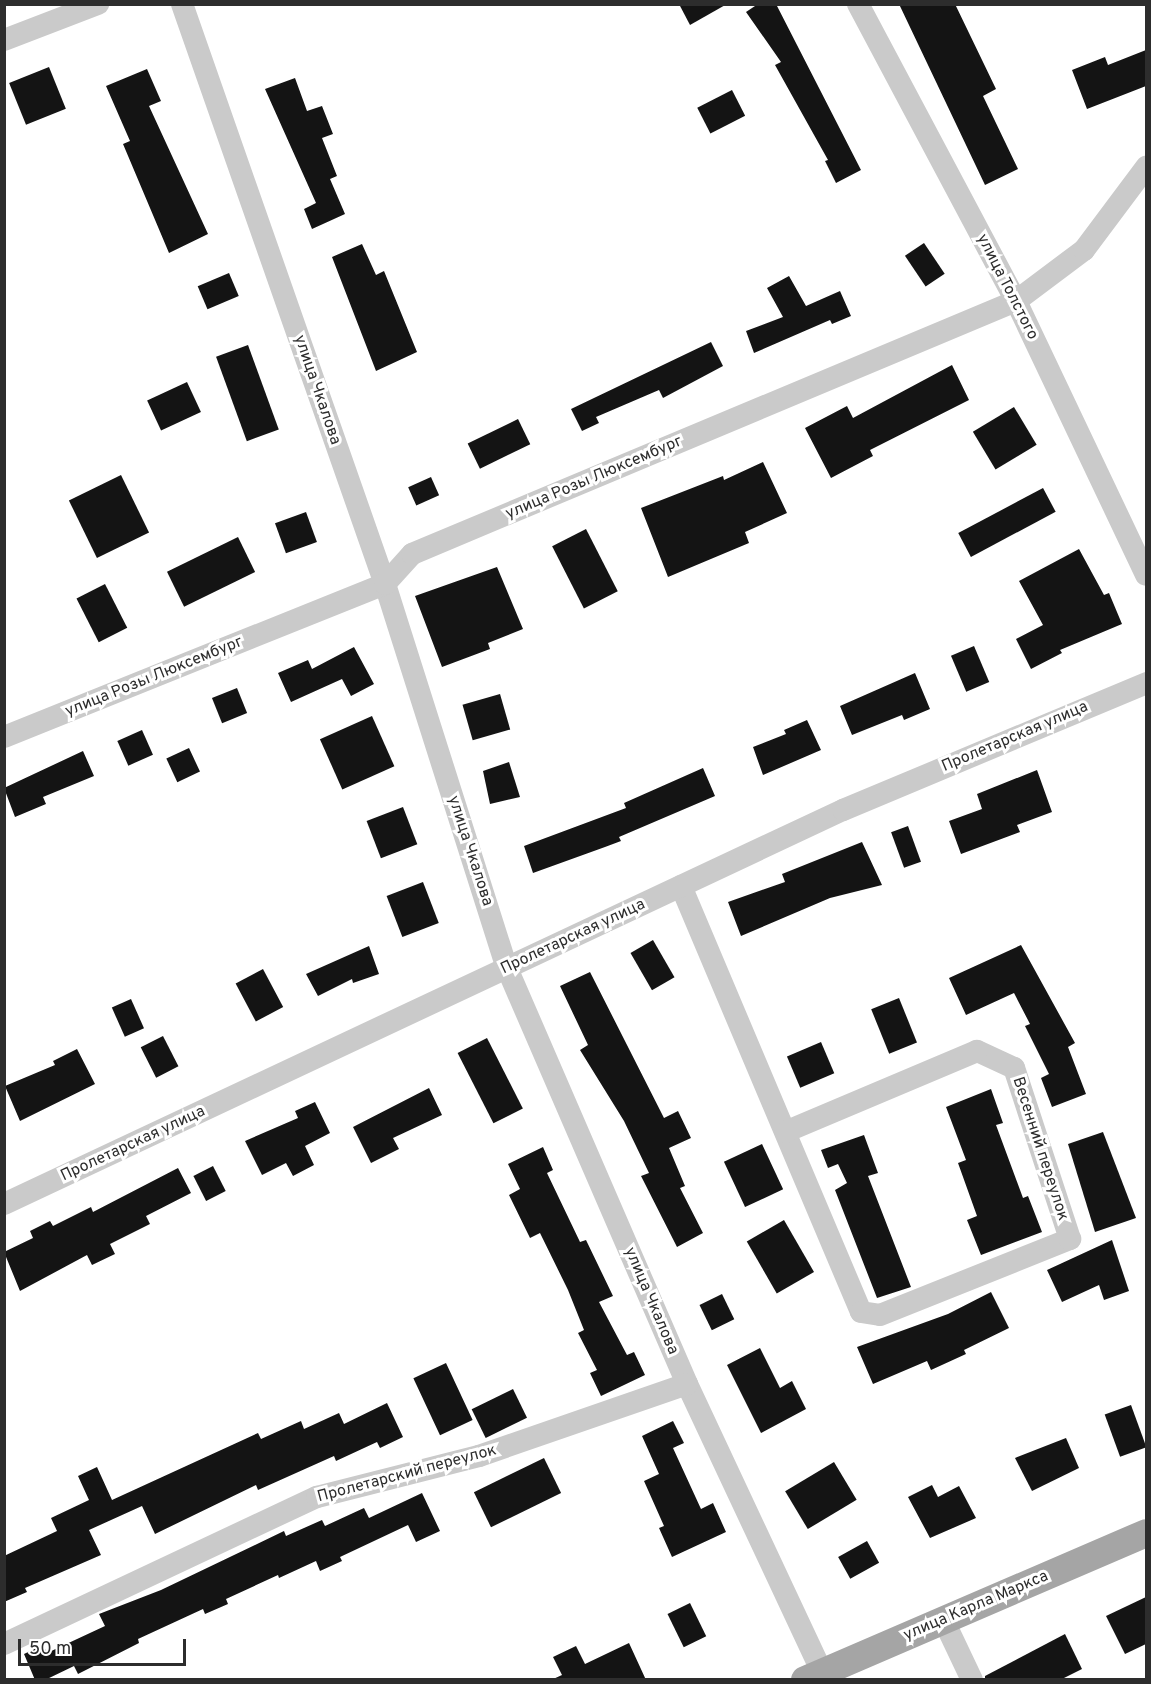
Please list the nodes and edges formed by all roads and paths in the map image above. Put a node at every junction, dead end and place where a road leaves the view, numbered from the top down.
1 (98, 4) edge
2 (182, 4) edge
3 (858, 4) edge
4 (4, 40) edge
5 (1146, 166) edge
6 (1016, 301) junction
7 (1146, 575) edge
8 (386, 585) junction
9 (1146, 683) edge
10 (4, 737) edge
11 (681, 886) junction
12 (507, 968) junction
13 (785, 1132) junction
14 (4, 1204) edge
15 (687, 1384) junction
16 (1146, 1533) edge
17 (944, 1621) junction
18 (4, 1644) edge
19 (814, 1676) edge
20 (972, 1680) edge

1 - 4 street
2 - 8 street, улица Чкалова
3 - 6 street, улица Толстого
5 - 6 street, улица Розы Люксембург
6 - 7 street, улица Толстого
6 - 8 street, улица Розы Люксембург
8 - 10 street, улица Розы Люксембург
8 - 12 street, улица Чкалова
9 - 11 street, Пролетарская улица
11 - 12 street, Пролетарская улица
11 - 13 street, Весенний переулок
12 - 14 street, Пролетарская улица
12 - 15 street, улица Чкалова
13 - 13 street, Весенний переулок
15 - 18 street, Пролетарский переулок
15 - 19 street, улица Чкалова
16 - 17 main road, улица Карла Маркса
17 - 19 main road, улица Карла Маркса
17 - 20 street

